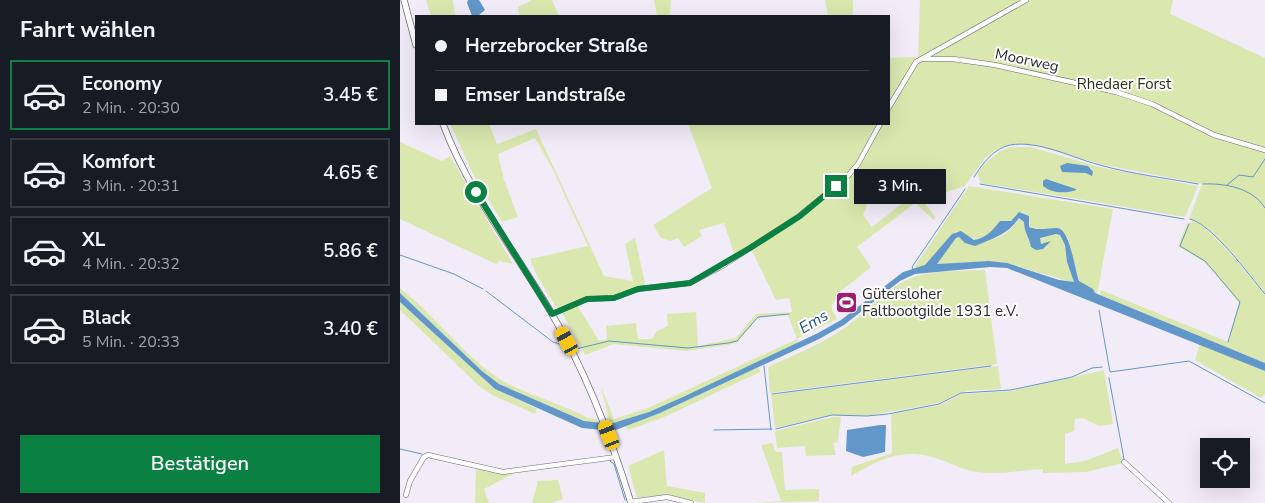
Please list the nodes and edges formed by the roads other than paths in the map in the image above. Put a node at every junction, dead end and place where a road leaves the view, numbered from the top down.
1 (404, 0) edge
2 (1026, 0) edge
3 (415, 41) edge
4 (922, 59) junction
5 (890, 105) edge
6 (443, 125) edge
7 (879, 125) edge
8 (1265, 150) edge
9 (552, 314) junction
10 (616, 457) junction
11 (1124, 462) dead end
12 (406, 494) dead end
13 (630, 502) edge
14 (691, 503) edge
15 (1169, 503) edge

1 - 3 main road
2 - 4 street
4 - 5 street
4 - 8 street, Moorweg
6 - 9 main road
7 - 9 street
9 - 10 main road
10 - 12 street
10 - 13 main road
11 - 15 street
13 - 14 street

